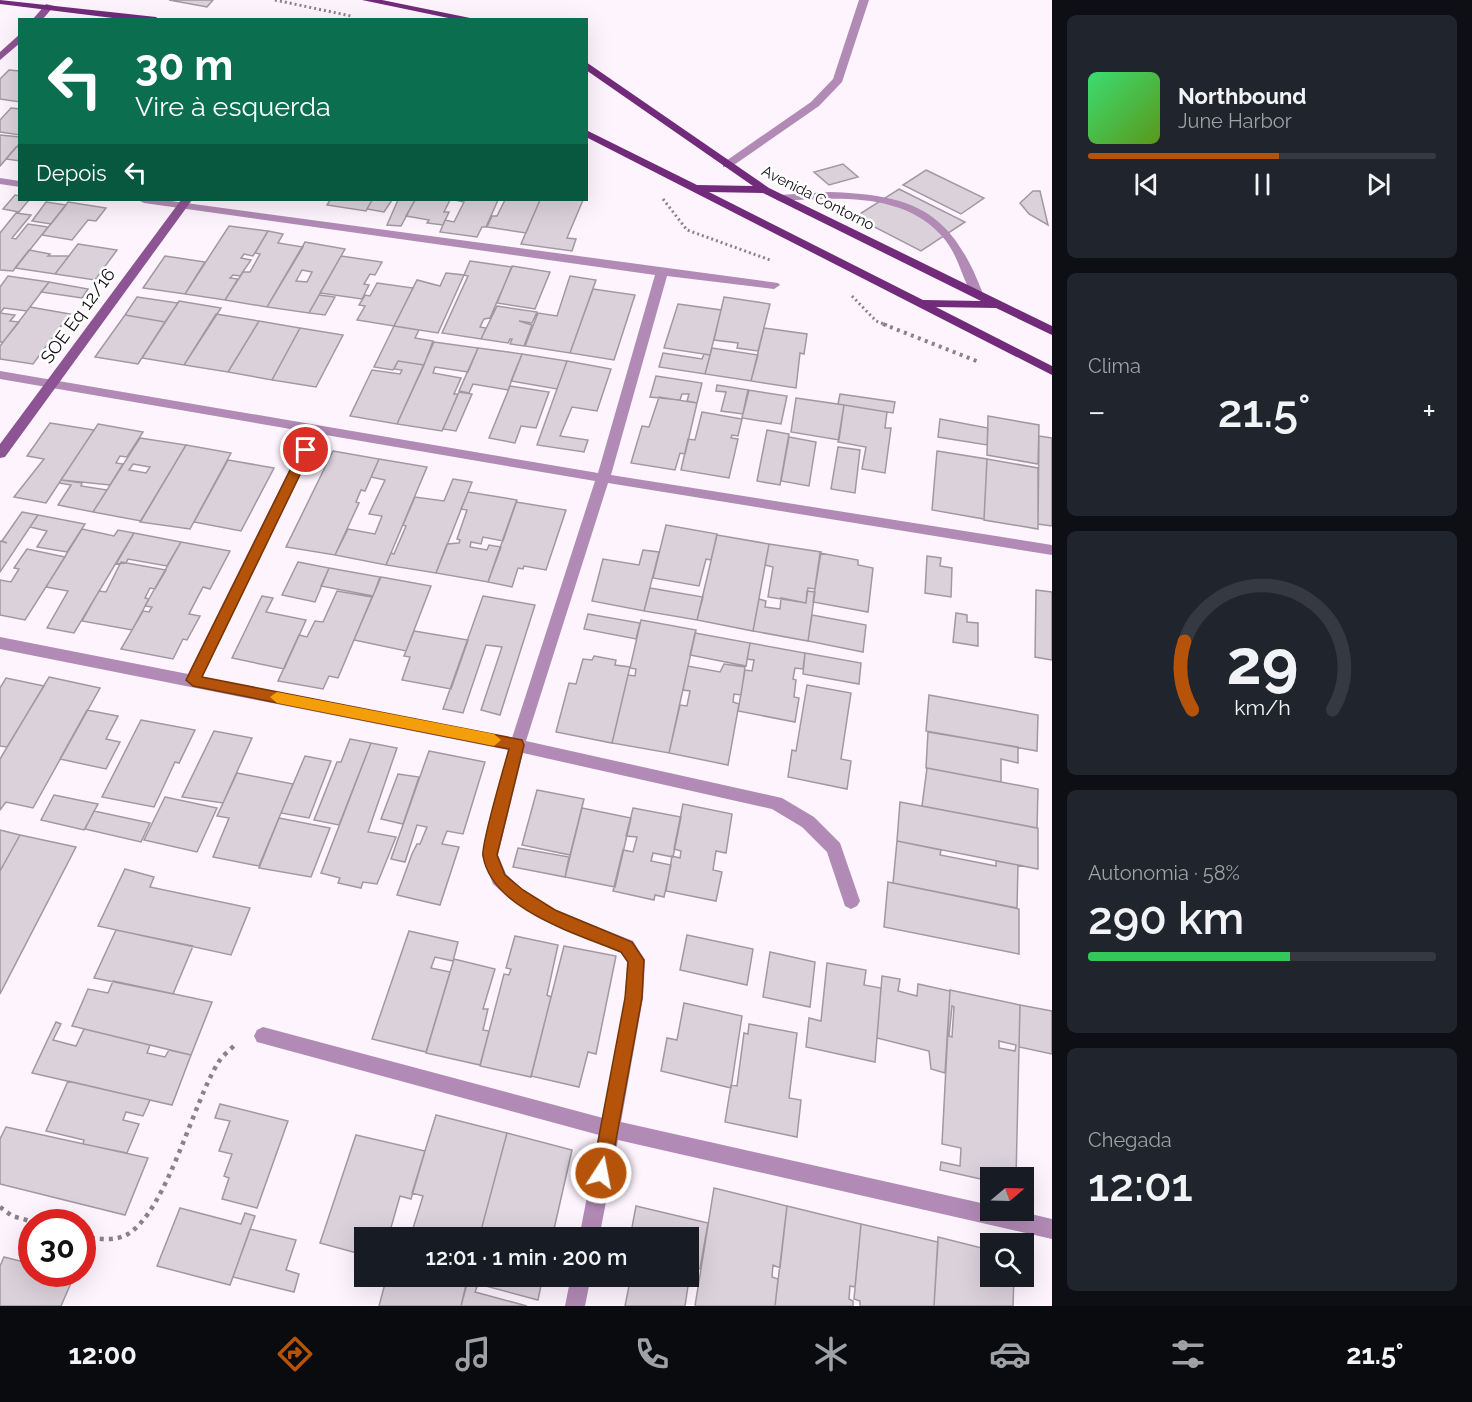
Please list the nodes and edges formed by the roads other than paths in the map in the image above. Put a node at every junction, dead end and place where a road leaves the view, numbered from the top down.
1 (368, 0) edge
2 (864, 0) edge
3 (0, 1) edge
4 (49, 6) junction
5 (418, 8) junction
6 (38, 18) edge
7 (141, 18) edge
8 (426, 18) edge
9 (466, 18) edge
10 (18, 39) edge
11 (0, 57) edge
12 (588, 66) edge
13 (588, 134) edge
14 (727, 165) junction
15 (0, 181) edge
16 (18, 184) edge
17 (693, 188) junction
18 (765, 190) junction
19 (779, 198) junction
20 (164, 201) edge
21 (184, 202) edge
22 (662, 272) junction
23 (774, 285) dead end
24 (977, 294) junction
25 (920, 303) junction
26 (1000, 305) junction
27 (1052, 331) edge
28 (1052, 371) edge
29 (0, 375) edge
30 (50, 383) junction
31 (316, 429) junction
32 (0, 454) edge
33 (603, 478) junction
34 (1052, 550) edge
35 (0, 643) edge
36 (193, 680) junction
37 (517, 745) junction
38 (851, 901) dead end
39 (263, 1036) road end
40 (610, 1129) junction
41 (591, 1227) edge
42 (1052, 1229) edge
43 (579, 1287) edge
44 (575, 1306) edge

1 - 5 main road
2 - 14 street
3 - 4 main road
4 - 6 street
4 - 7 main road
5 - 8 main road
5 - 9 main road
10 - 11 street
12 - 14 main road, Avenida Contorno
13 - 17 main road
14 - 18 main road, Avenida Contorno
15 - 16 street
17 - 18 main road
17 - 25 main road
18 - 19 main road, Avenida Contorno
19 - 24 main road, Avenida Contorno
19 - 24 street
20 - 21 street
21 - 22 street
21 - 30 street, SOE Eq 12/16
22 - 23 street
22 - 33 street
24 - 26 main road, Avenida Contorno
25 - 26 main road
25 - 28 main road
26 - 27 main road, Avenida Contorno
29 - 30 street
30 - 31 street
30 - 32 street, SOE Eq 12/16
31 - 33 street
31 - 36 street
33 - 34 street
33 - 37 street
35 - 36 street
36 - 37 street
37 - 38 street
37 - 40 street
39 - 40 street
40 - 41 street
40 - 42 street
43 - 44 street

